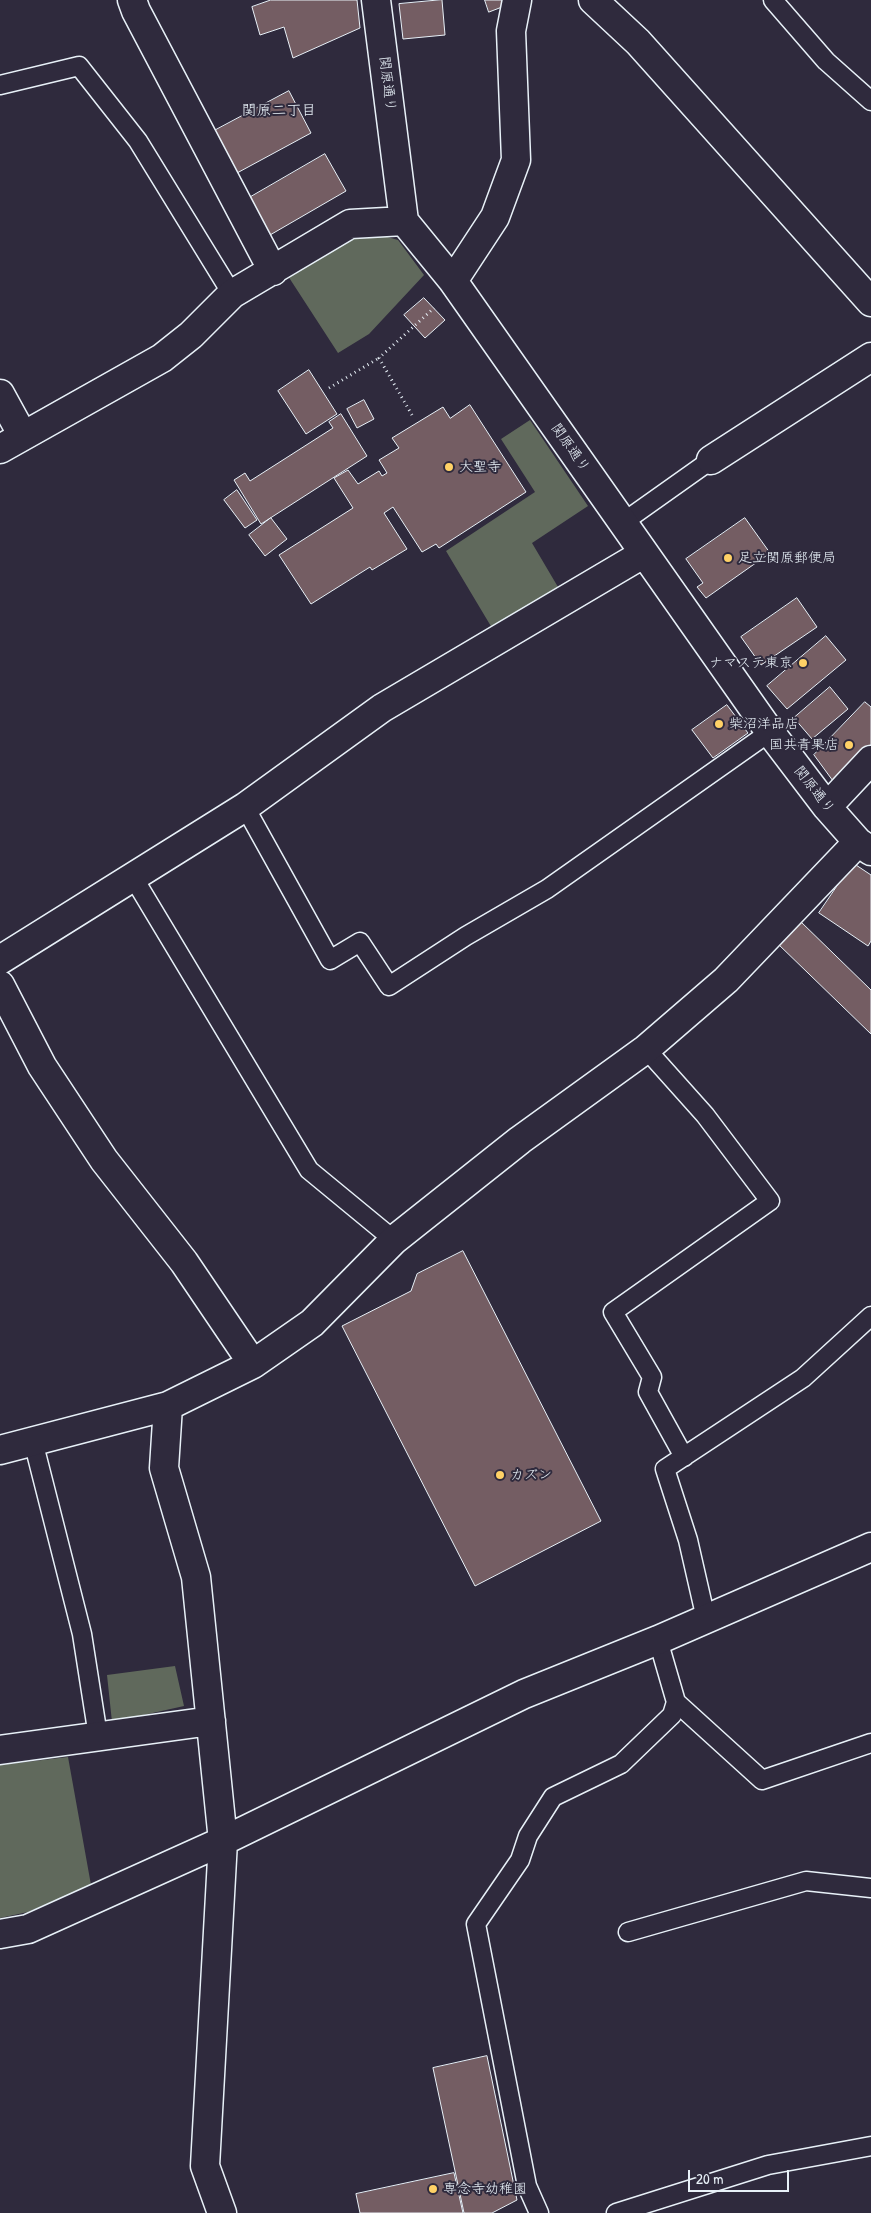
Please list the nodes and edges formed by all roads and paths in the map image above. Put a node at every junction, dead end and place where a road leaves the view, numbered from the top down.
1 (132, 0) edge
2 (376, 0) edge
3 (517, 0) edge
4 (593, 0) edge
5 (773, 0) edge
6 (0, 85) edge
7 (871, 101) edge
8 (404, 221) junction
9 (273, 271) junction
10 (446, 292) junction
11 (232, 294) junction
12 (871, 302) edge
13 (871, 357) edge
14 (379, 358) junction
15 (329, 388) dead end
16 (0, 394) edge
17 (412, 415) dead end
18 (12, 443) edge
19 (711, 460) joint
20 (632, 516) dead end
21 (644, 554) junction
22 (770, 732) junction
23 (871, 760) edge
24 (244, 807) junction
25 (826, 807) junction
26 (864, 846) edge
27 (133, 877) junction
28 (0, 960) edge
29 (0, 985) edge
30 (646, 1049) junction
31 (394, 1240) junction
32 (871, 1316) edge
33 (253, 1364) junction
34 (168, 1406) junction
35 (33, 1441) junction
36 (0, 1450) edge
37 (684, 1457) junction
38 (871, 1548) edge
39 (706, 1619) junction
40 (658, 1640) junction
41 (676, 1702) junction
42 (211, 1721) junction
43 (98, 1736) junction
44 (871, 1743) edge
45 (0, 1750) edge
46 (223, 1841) junction
47 (871, 1888) edge
48 (628, 1932) dead end
49 (0, 1934) edge
50 (871, 2146) edge
51 (535, 2212) edge
52 (222, 2213) edge
53 (616, 2213) edge

1 - 9 street
2 - 8 street, 関原通り
3 - 10 street
4 - 12 street
5 - 7 lane
6 - 11 lane
8 - 9 street
8 - 10 street, 関原通り
9 - 11 street
10 - 14 path
10 - 21 street, 関原通り
11 - 18 street
13 - 19 street
14 - 15 path
14 - 17 path
16 - 18 street
19 - 20 lane
21 - 22 street, 関原通り
21 - 24 street
22 - 24 lane
22 - 25 street, 関原通り
23 - 25 street
24 - 27 street
25 - 26 street, 関原通り
26 - 30 street
27 - 28 street
27 - 31 lane
29 - 33 street
30 - 31 street
30 - 37 lane
31 - 33 street
32 - 37 lane
33 - 34 street
34 - 35 street
34 - 42 street
35 - 36 street
35 - 43 lane
37 - 39 lane
38 - 39 street
39 - 40 street
40 - 41 lane
40 - 46 street
41 - 44 lane
41 - 51 lane
42 - 43 street
42 - 46 street
43 - 45 street
46 - 49 street
46 - 52 street
47 - 48 lane
50 - 53 lane

